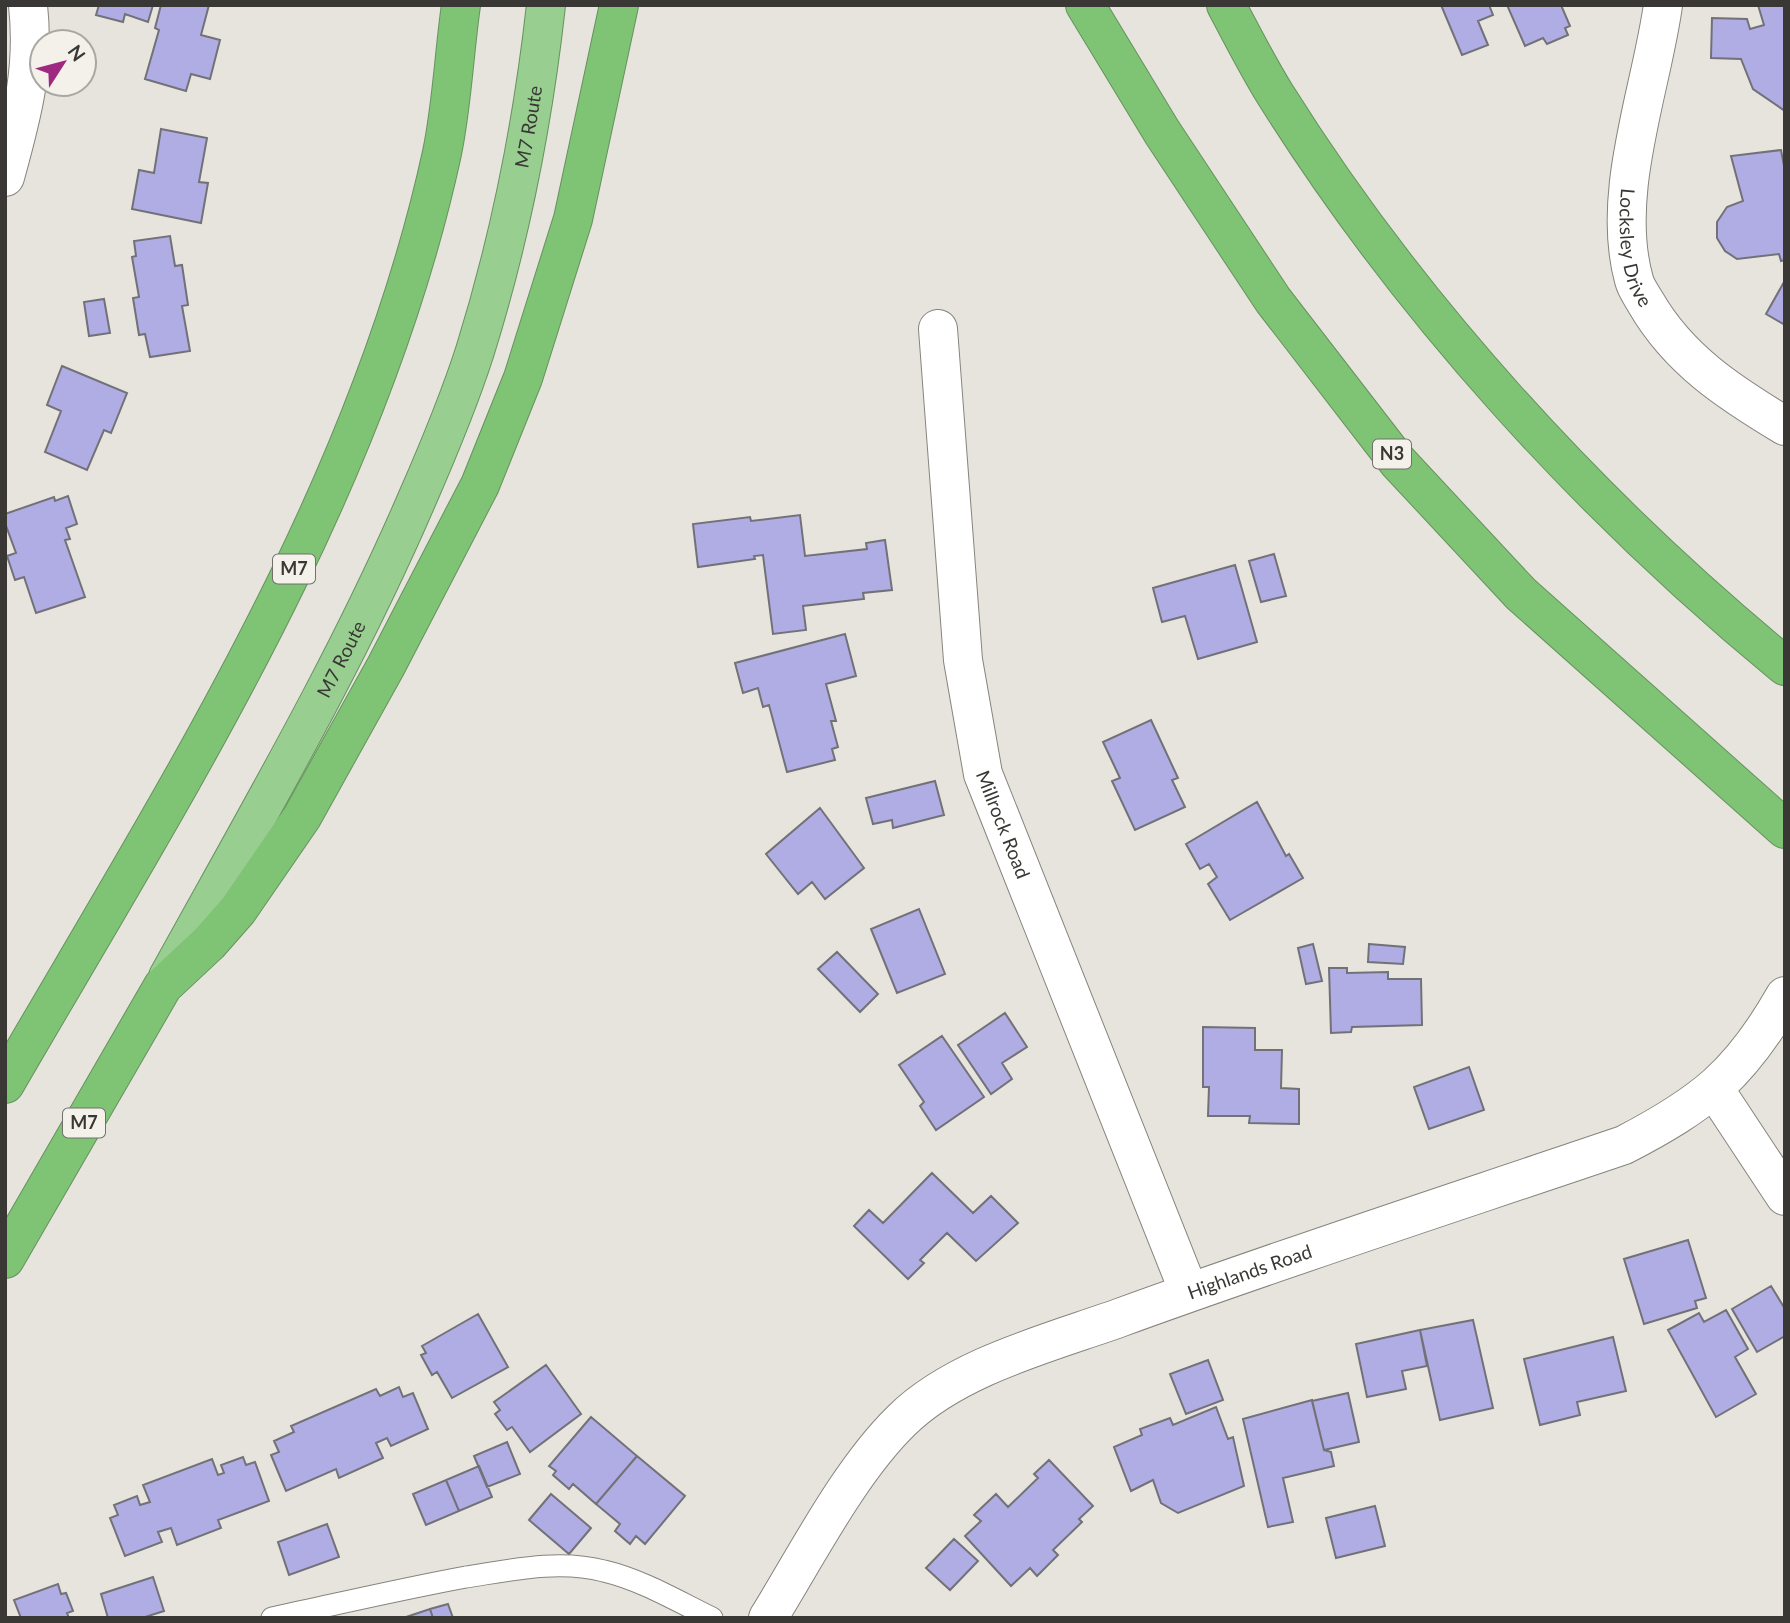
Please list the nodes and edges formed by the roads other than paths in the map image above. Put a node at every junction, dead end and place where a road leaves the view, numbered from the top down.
1 (27, 5) edge
2 (461, 5) edge
3 (546, 5) edge
4 (619, 5) edge
5 (1085, 5) edge
6 (1226, 5) edge
7 (1664, 5) edge
8 (5, 177) edge
9 (938, 329) dead end
10 (1785, 425) edge
11 (1785, 666) edge
12 (1785, 829) edge
13 (163, 986) junction
14 (1785, 996) edge
15 (5, 1084) edge
16 (1715, 1090) junction
17 (1785, 1196) edge
18 (5, 1259) edge
19 (1189, 1292) junction
20 (272, 1618) edge
21 (712, 1618) edge
22 (768, 1618) edge

1 - 8 street
2 - 15 highway, M7
3 - 13 highway, M7 Route / M7
4 - 13 highway
5 - 12 highway, N3
6 - 11 highway
7 - 10 street, Locksley Drive
9 - 19 street, Millrock Road
13 - 18 highway, M7 Route / M7
14 - 16 street, Highlands Road
16 - 17 street
16 - 19 street, Highlands Road
19 - 22 street, Highlands Road
20 - 21 lane

